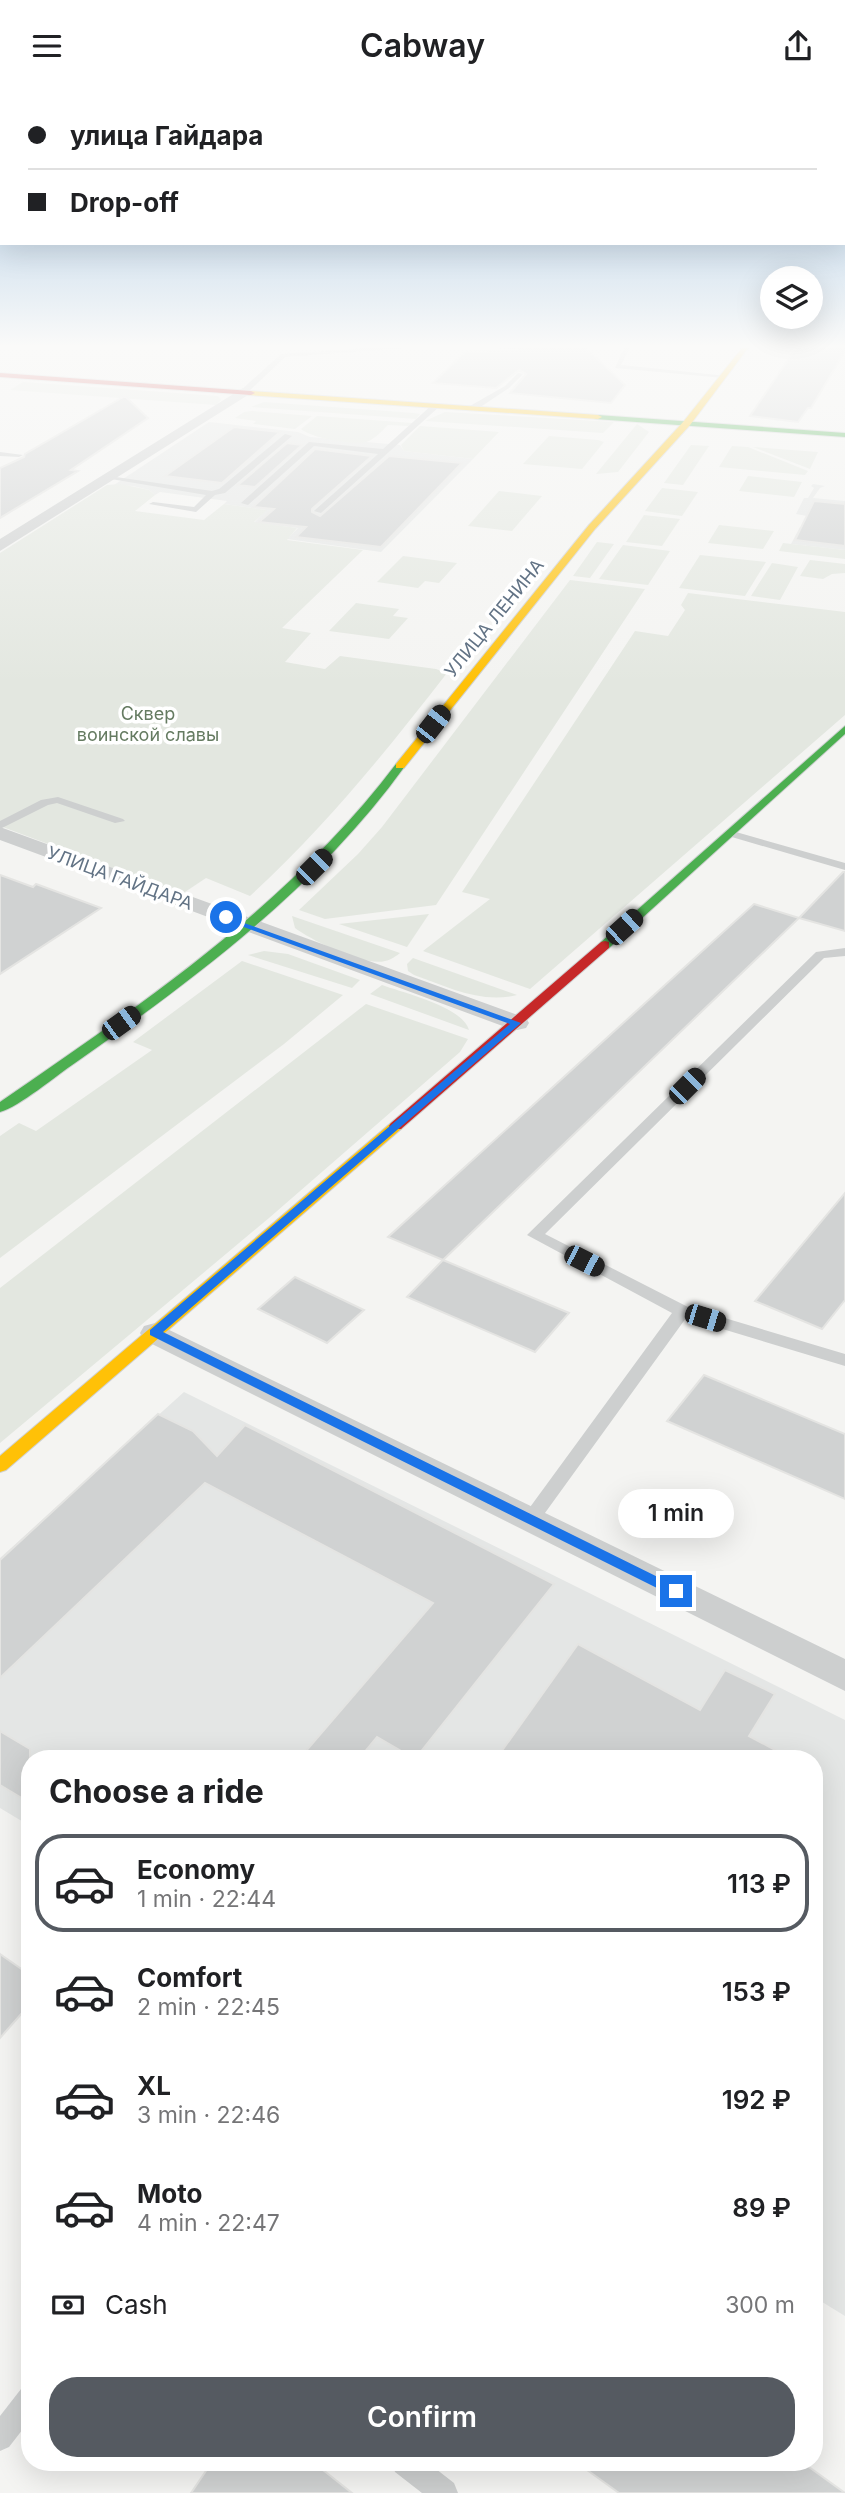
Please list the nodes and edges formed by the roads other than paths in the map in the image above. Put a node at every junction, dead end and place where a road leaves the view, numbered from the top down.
1 (137, 460) edge
2 (259, 460) edge
3 (294, 460) edge
4 (375, 460) edge
5 (653, 460) edge
6 (109, 478) junction
7 (212, 493) junction
8 (245, 503) dead end
9 (153, 504) dead end
10 (317, 511) dead end
11 (0, 547) edge
12 (845, 729) edge
13 (119, 821) dead end
14 (0, 826) edge
15 (0, 833) edge
16 (729, 833) junction
17 (845, 867) edge
18 (247, 926) junction
19 (845, 952) edge
20 (517, 1023) junction
21 (0, 1108) edge
22 (682, 1311) junction
23 (155, 1333) junction
24 (845, 1360) edge
25 (0, 1466) edge
26 (531, 1519) junction
27 (845, 1676) edge
28 (21, 2410) edge
29 (0, 2438) edge
30 (416, 2471) edge
31 (444, 2493) edge

1 - 6 street
2 - 7 lane
3 - 8 lane
4 - 10 lane
5 - 18 main road, УЛИЦА ЛЕНИНА
6 - 7 lane
6 - 11 street
7 - 9 lane
12 - 16 main road
13 - 14 lane
15 - 18 street, УЛИЦА ГАЙДАРА
16 - 17 lane
16 - 20 main road
18 - 20 street, УЛИЦА ГАЙДАРА
18 - 21 main road, УЛИЦА ЛЕНИНА
19 - 22 lane
20 - 23 main road
22 - 24 lane
22 - 26 lane
23 - 25 main road
23 - 26 street
26 - 27 street
28 - 29 lane
30 - 31 lane

